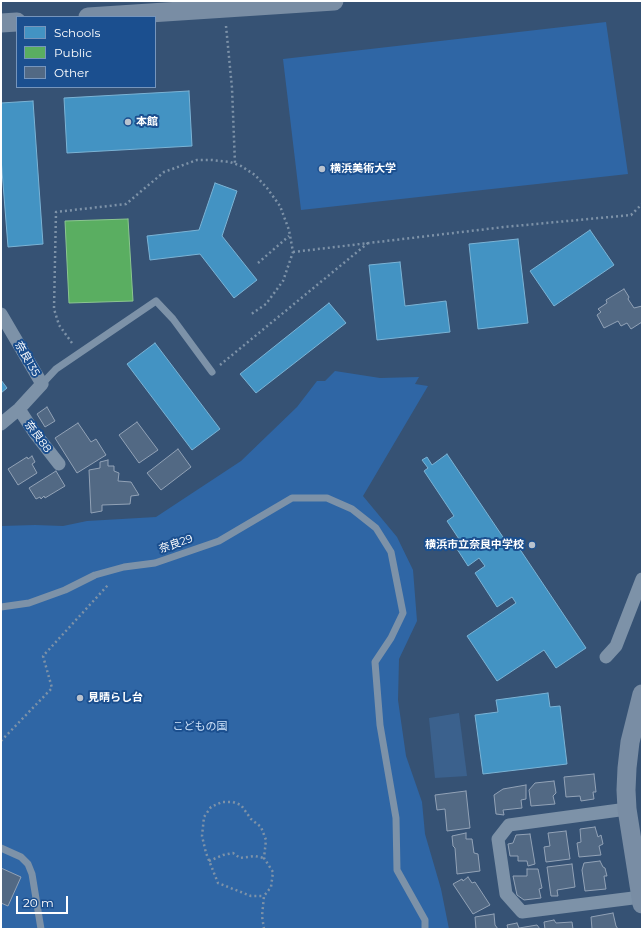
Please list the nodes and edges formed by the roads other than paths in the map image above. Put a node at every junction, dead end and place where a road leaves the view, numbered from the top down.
1 (334, 1) edge
2 (103, 16) edge
3 (16, 22) edge
4 (1, 23) edge
5 (1, 314) edge
6 (212, 372) road end
7 (42, 384) junction
8 (19, 409) junction
9 (1, 424) edge
10 (59, 464) dead end
11 (642, 579) edge
12 (1, 607) edge
13 (606, 657) dead end
14 (642, 694) edge
15 (627, 809) junction
16 (1, 848) edge
17 (641, 901) edge
18 (41, 929) edge
19 (425, 929) edge

1 - 2 street
3 - 4 street
5 - 7 street, 奈良135
6 - 7 lane
7 - 8 street
8 - 9 street
8 - 10 street, 奈良88
11 - 13 street
12 - 19 lane, 奈良29
14 - 15 street
15 - 17 street
15 - 17 street
16 - 18 lane

